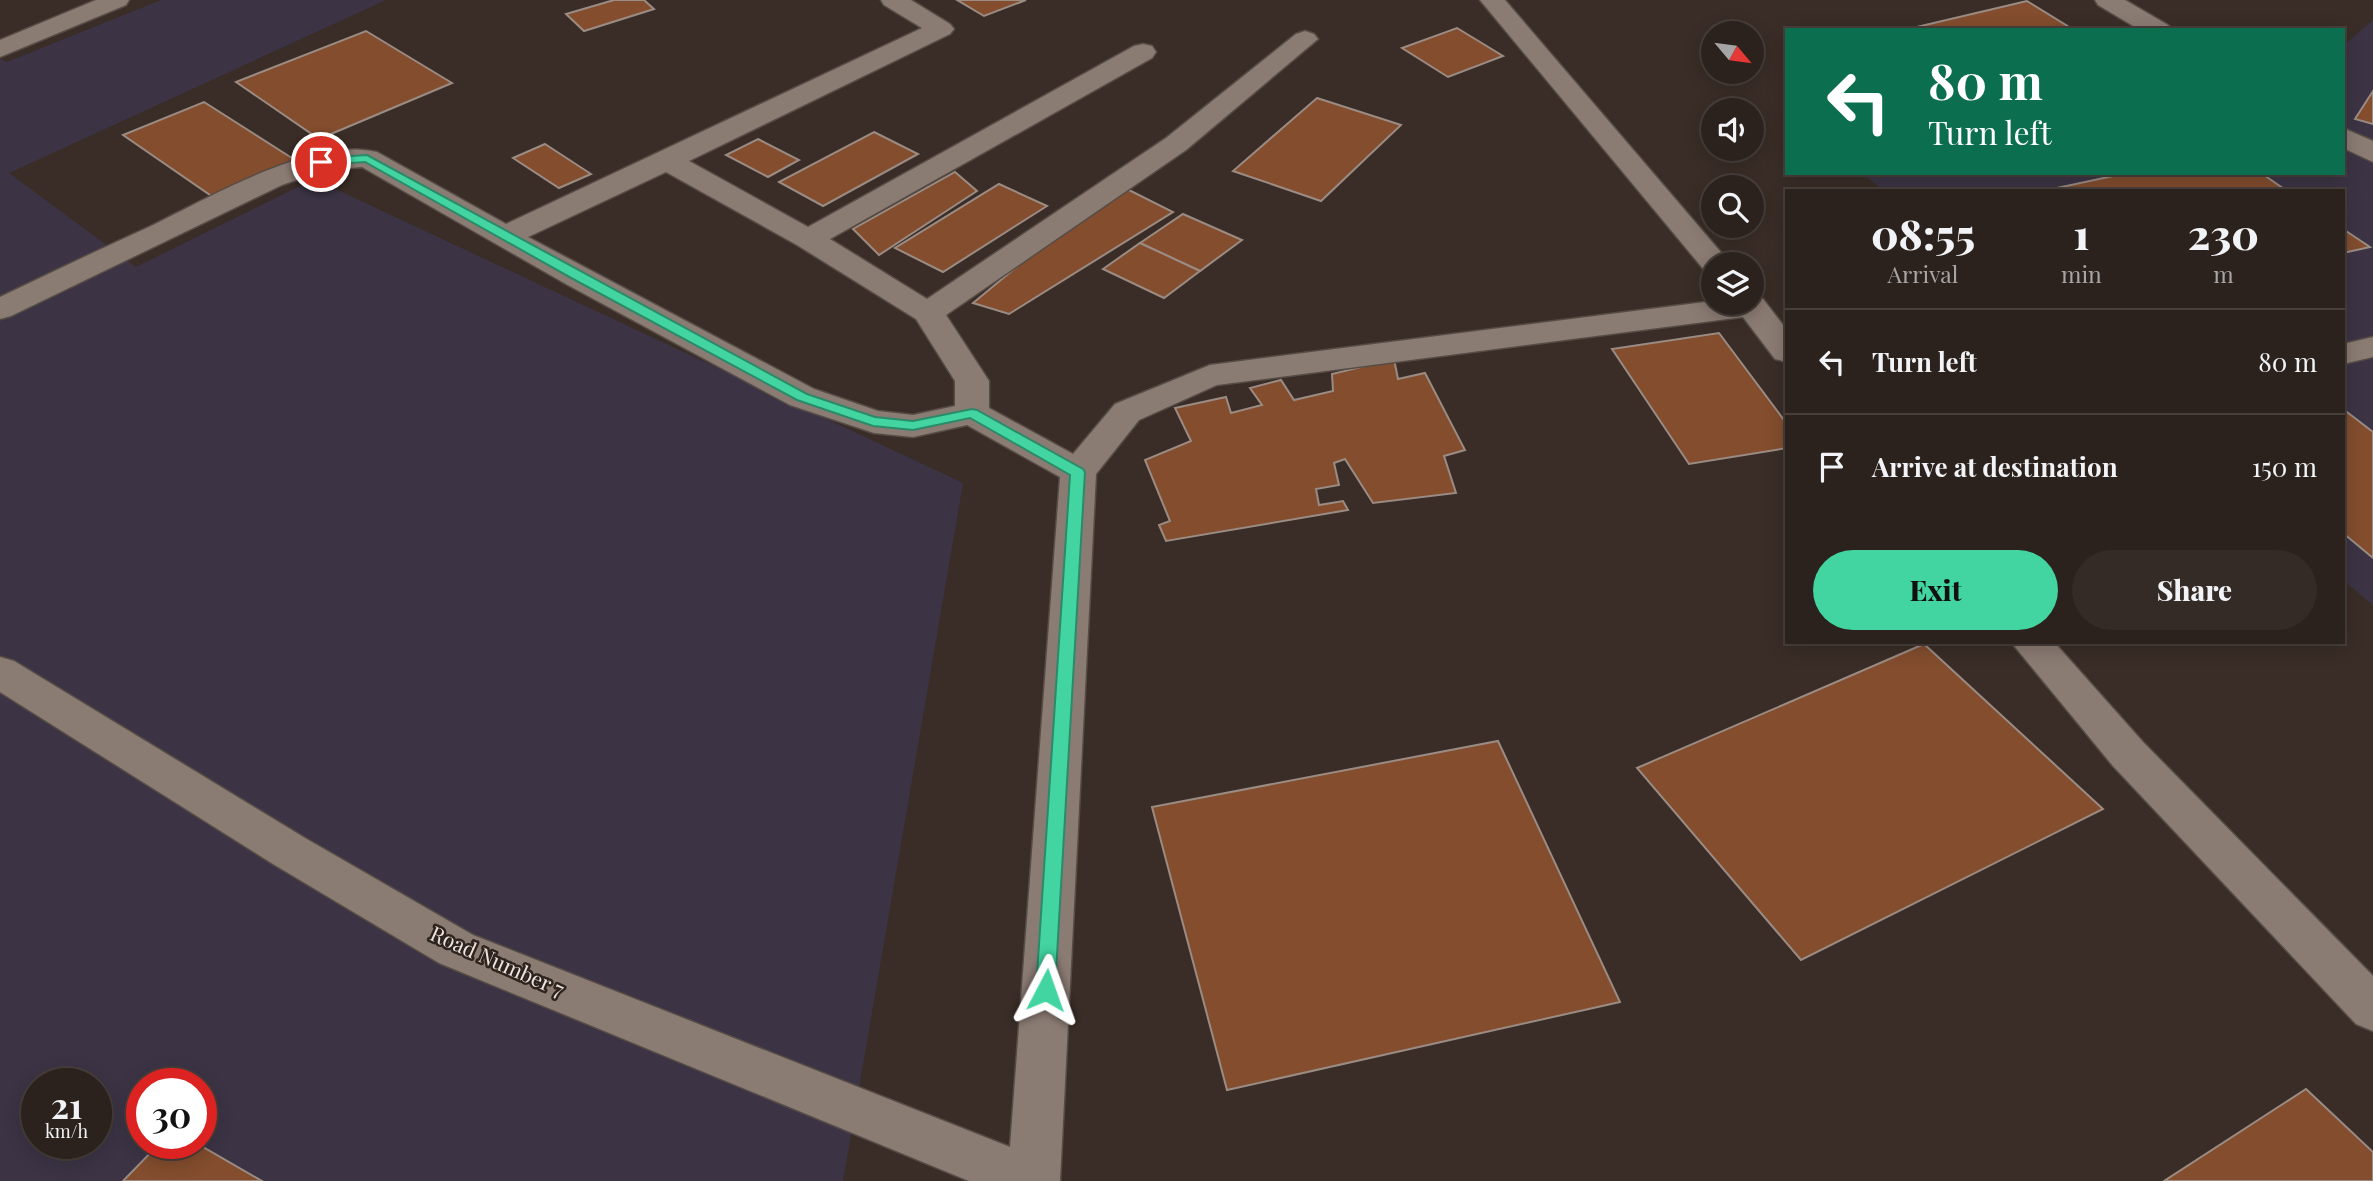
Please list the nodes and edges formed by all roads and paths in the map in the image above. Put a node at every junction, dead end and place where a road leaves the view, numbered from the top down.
1 (117, 0) edge
2 (893, 0) edge
3 (1492, 0) edge
4 (2107, 0) edge
5 (2156, 28) edge
6 (1305, 39) dead end
7 (0, 49) edge
8 (1143, 52) dead end
9 (2345, 137) edge
10 (2373, 153) edge
11 (668, 161) junction
12 (505, 236) junction
13 (808, 239) junction
14 (1706, 252) edge
15 (0, 309) edge
16 (1701, 311) edge
17 (928, 313) junction
18 (1759, 315) edge
19 (2373, 347) edge
20 (1785, 349) edge
21 (2345, 354) edge
22 (972, 413) junction
23 (1078, 472) junction
24 (2033, 644) edge
25 (0, 672) edge
26 (2373, 1009) edge
27 (1032, 1181) edge

1 - 7 street
2 - 11 street
3 - 14 street
4 - 5 street
6 - 17 street
8 - 13 street
9 - 10 street
11 - 12 street
11 - 13 street
12 - 15 street
12 - 22 street
13 - 17 street
16 - 23 street
17 - 22 street
18 - 20 street
19 - 21 street
22 - 23 street
23 - 27 street
24 - 26 street
25 - 27 street, Road Number 7

